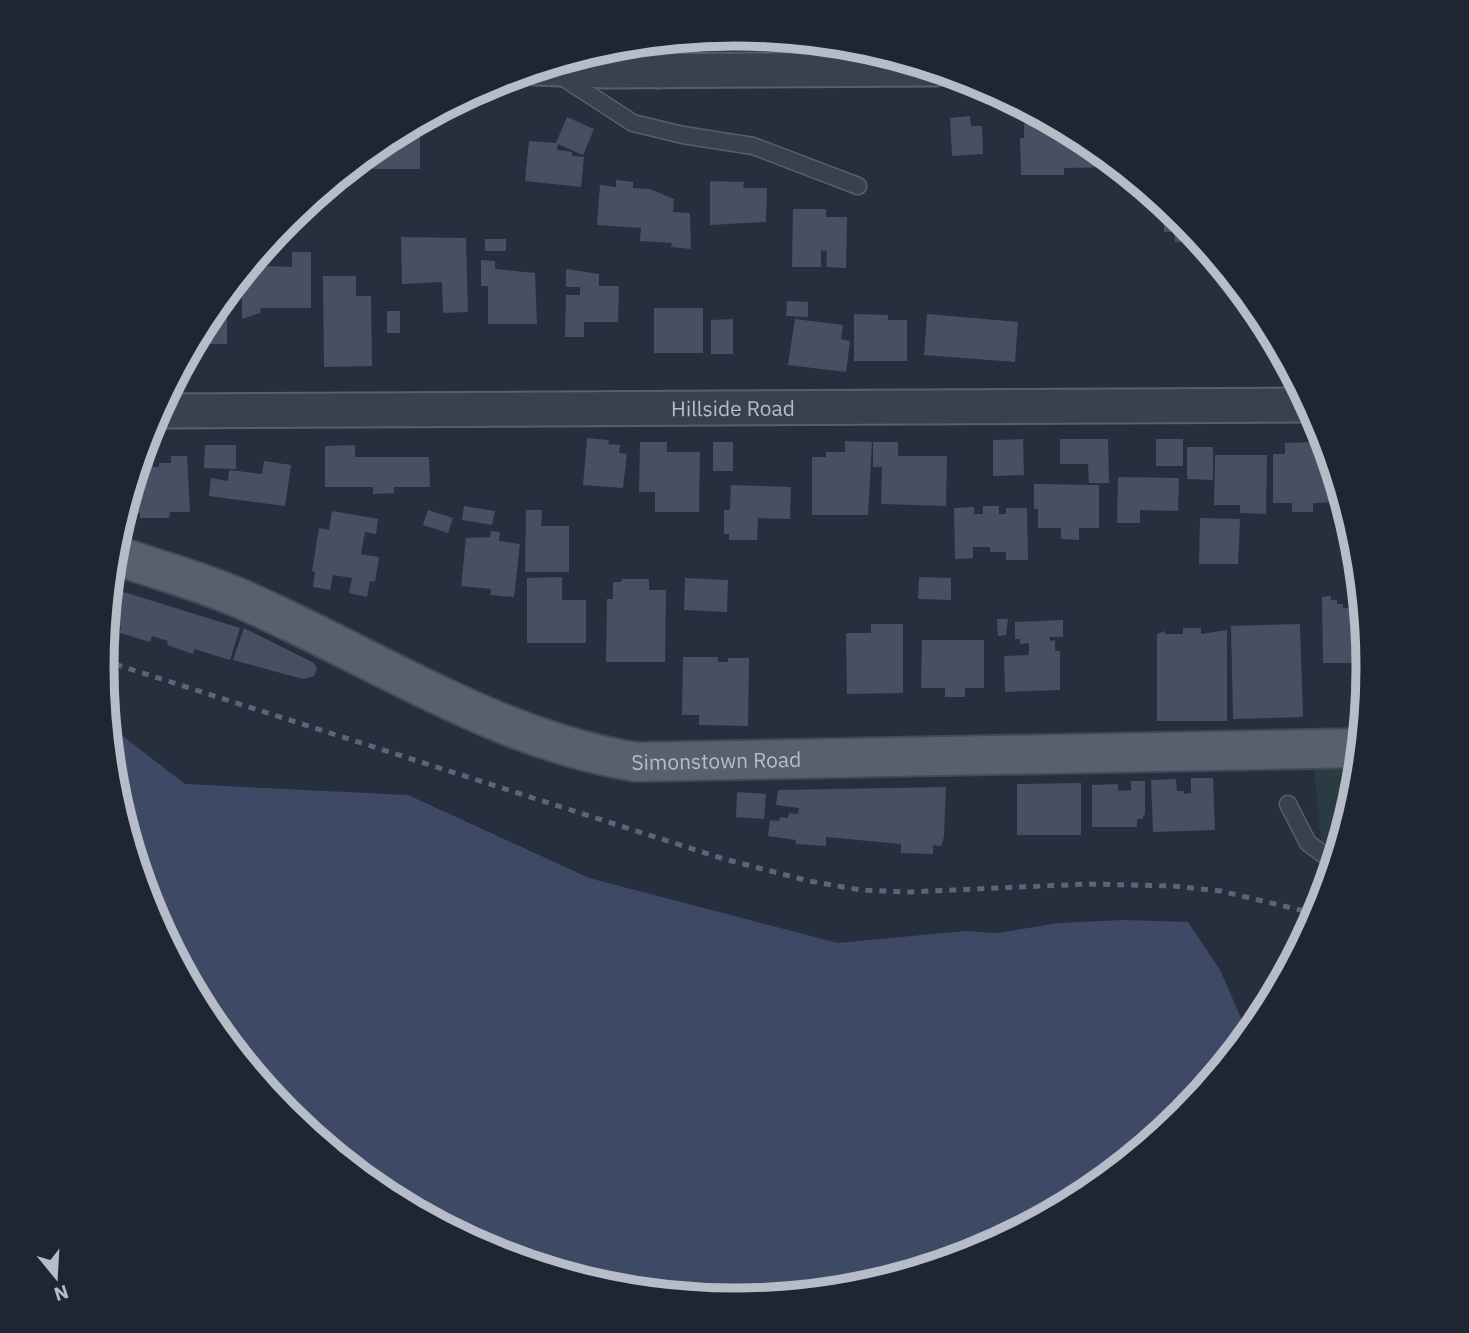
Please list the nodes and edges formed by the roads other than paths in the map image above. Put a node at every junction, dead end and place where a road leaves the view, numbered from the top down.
1 (637, 53) edge
2 (566, 69) edge
3 (903, 69) edge
4 (658, 71) junction
5 (551, 73) edge
6 (858, 186) dead end
7 (1297, 405) edge
8 (169, 411) edge
9 (123, 558) edge
10 (1350, 748) edge
11 (1287, 804) dead end
12 (1326, 856) edge

1 - 4 street
2 - 4 street
3 - 4 street
5 - 6 lane
7 - 8 street, Hillside Road
9 - 10 main road, Simonstown Road
11 - 12 lane

